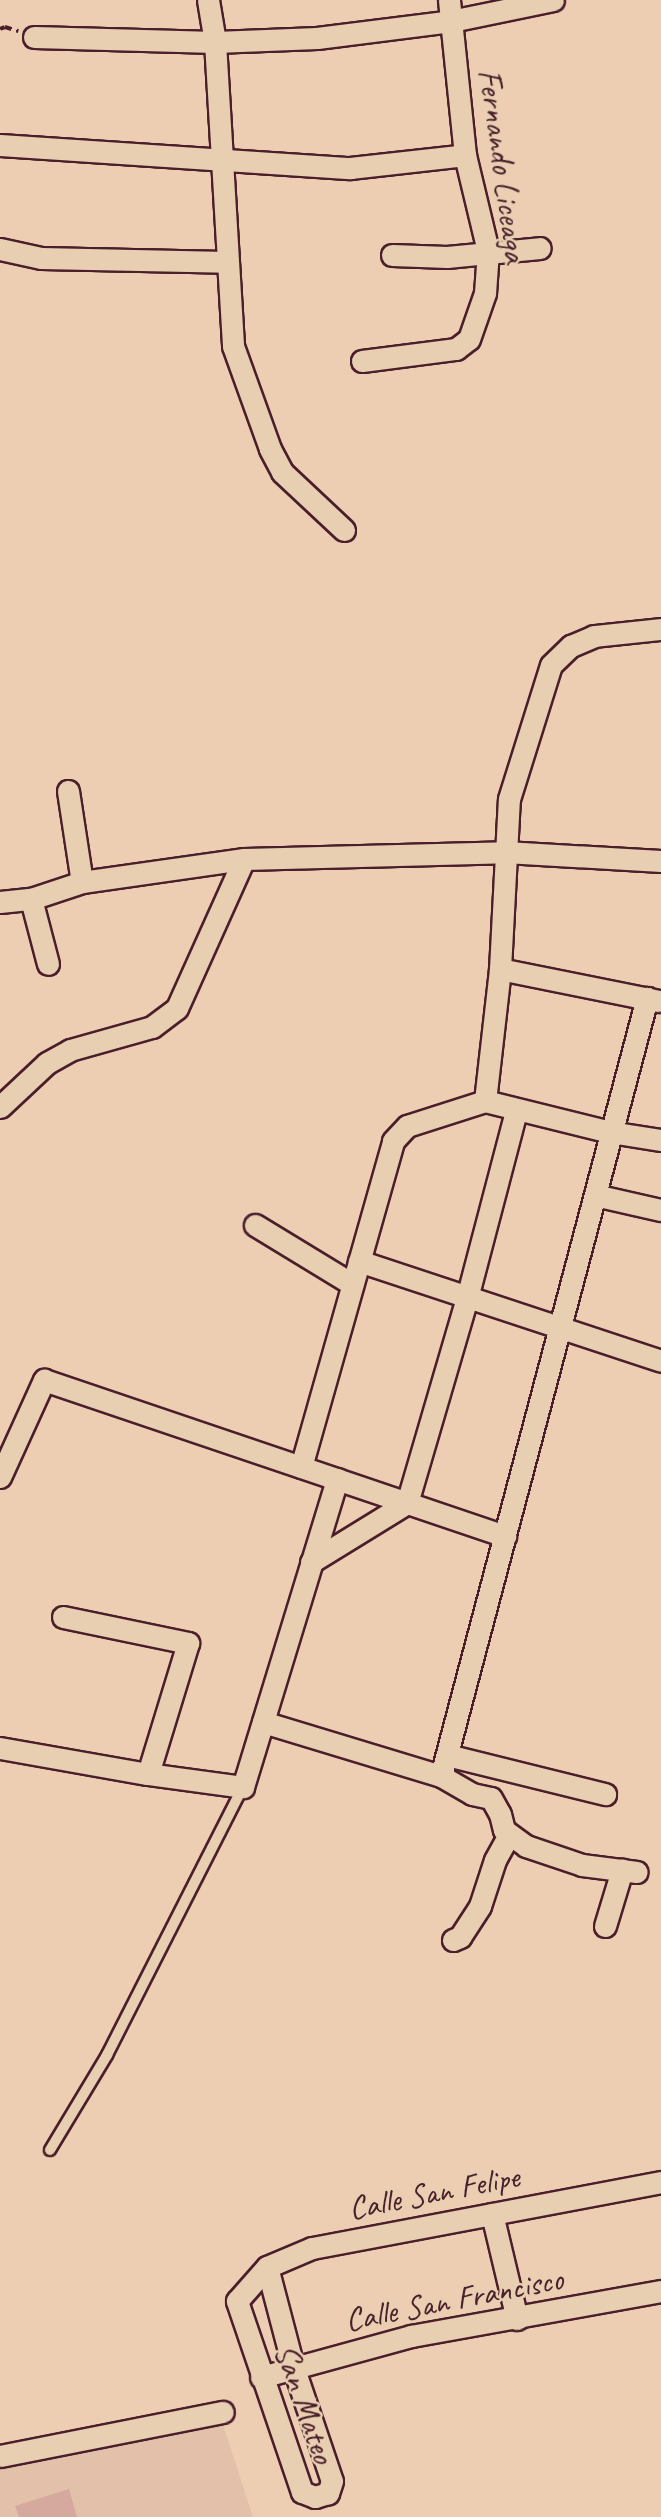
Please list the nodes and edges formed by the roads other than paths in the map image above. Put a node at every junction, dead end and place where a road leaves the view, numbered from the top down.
1 (208, 0) edge
2 (553, 0) edge
3 (450, 10) edge
4 (34, 37) dead end
5 (215, 41) junction
6 (0, 145) edge
7 (465, 155) junction
8 (222, 161) junction
9 (540, 248) dead end
10 (0, 249) edge
11 (488, 251) junction
12 (392, 255) dead end
13 (226, 262) junction
14 (362, 360) dead end
15 (344, 530) dead end
16 (661, 629) edge
17 (68, 791) dead end
18 (505, 852) junction
19 (244, 859) junction
20 (661, 861) edge
21 (82, 882) junction
22 (31, 899) junction
23 (0, 902) edge
24 (48, 964) dead end
25 (500, 969) junction
26 (654, 1000) edge
27 (485, 1101) junction
28 (0, 1107) edge
29 (516, 1111) junction
30 (610, 1132) junction
31 (661, 1140) edge
32 (595, 1195) junction
33 (661, 1210) edge
34 (255, 1225) dead end
35 (359, 1261) junction
36 (352, 1284) junction
37 (467, 1298) junction
38 (560, 1328) junction
39 (661, 1362) edge
40 (301, 1467) junction
41 (0, 1477) edge
42 (337, 1479) junction
43 (407, 1503) junction
44 (505, 1536) junction
45 (312, 1562) junction
46 (63, 1617) dead end
47 (263, 1723) junction
48 (0, 1748) edge
49 (447, 1755) junction
50 (148, 1774) junction
51 (441, 1776) junction
52 (243, 1787) junction
53 (605, 1794) dead end
54 (509, 1835) junction
55 (605, 1926) dead end
56 (453, 1940) dead end
57 (50, 2150) dead end
58 (661, 2182) edge
59 (492, 2214) junction
60 (267, 2267) junction
61 (661, 2291) edge
62 (237, 2301) joint
63 (517, 2319) junction
64 (293, 2366) junction
65 (261, 2377) junction
66 (223, 2412) dead end
67 (0, 2456) edge

1 - 5 street
2 - 3 street
3 - 5 street
3 - 7 street, Fernando Liceaga
4 - 5 street
5 - 8 street
6 - 8 street
7 - 8 street
7 - 11 street, Fernando Liceaga
8 - 13 street
9 - 11 street
10 - 13 street
11 - 12 street
11 - 14 street, Fernando Liceaga
13 - 15 street
16 - 18 street
17 - 21 street
18 - 19 street
18 - 20 street
18 - 25 street
19 - 21 street
19 - 28 street
21 - 22 street
22 - 23 street
22 - 24 street
25 - 26 street
25 - 27 street
26 - 30 street
27 - 29 street
27 - 35 street
29 - 30 street
29 - 37 street
30 - 31 street
30 - 32 street
32 - 33 street
32 - 38 street
34 - 36 street
35 - 36 street
35 - 37 street
36 - 40 street
37 - 38 street
37 - 43 street
38 - 39 street
38 - 44 street
40 - 41 street
40 - 42 street
42 - 43 street
42 - 45 street
43 - 44 street
43 - 45 street
44 - 49 street
45 - 47 street
46 - 50 street
47 - 51 street
47 - 52 street
48 - 50 street
49 - 51 street
49 - 53 street
50 - 52 street
51 - 54 street
52 - 57 lane
54 - 55 street
54 - 56 street
58 - 59 street, Calle San Felipe
59 - 60 street, Calle San Felipe
59 - 63 street
60 - 62 street, Calle San Felipe
60 - 64 street
61 - 63 street, Calle San Francisco
62 - 65 street, San Mateo
63 - 64 street, Calle San Francisco
64 - 65 street, Calle San Francisco
64 - 65 street, San Mateo
66 - 67 street

